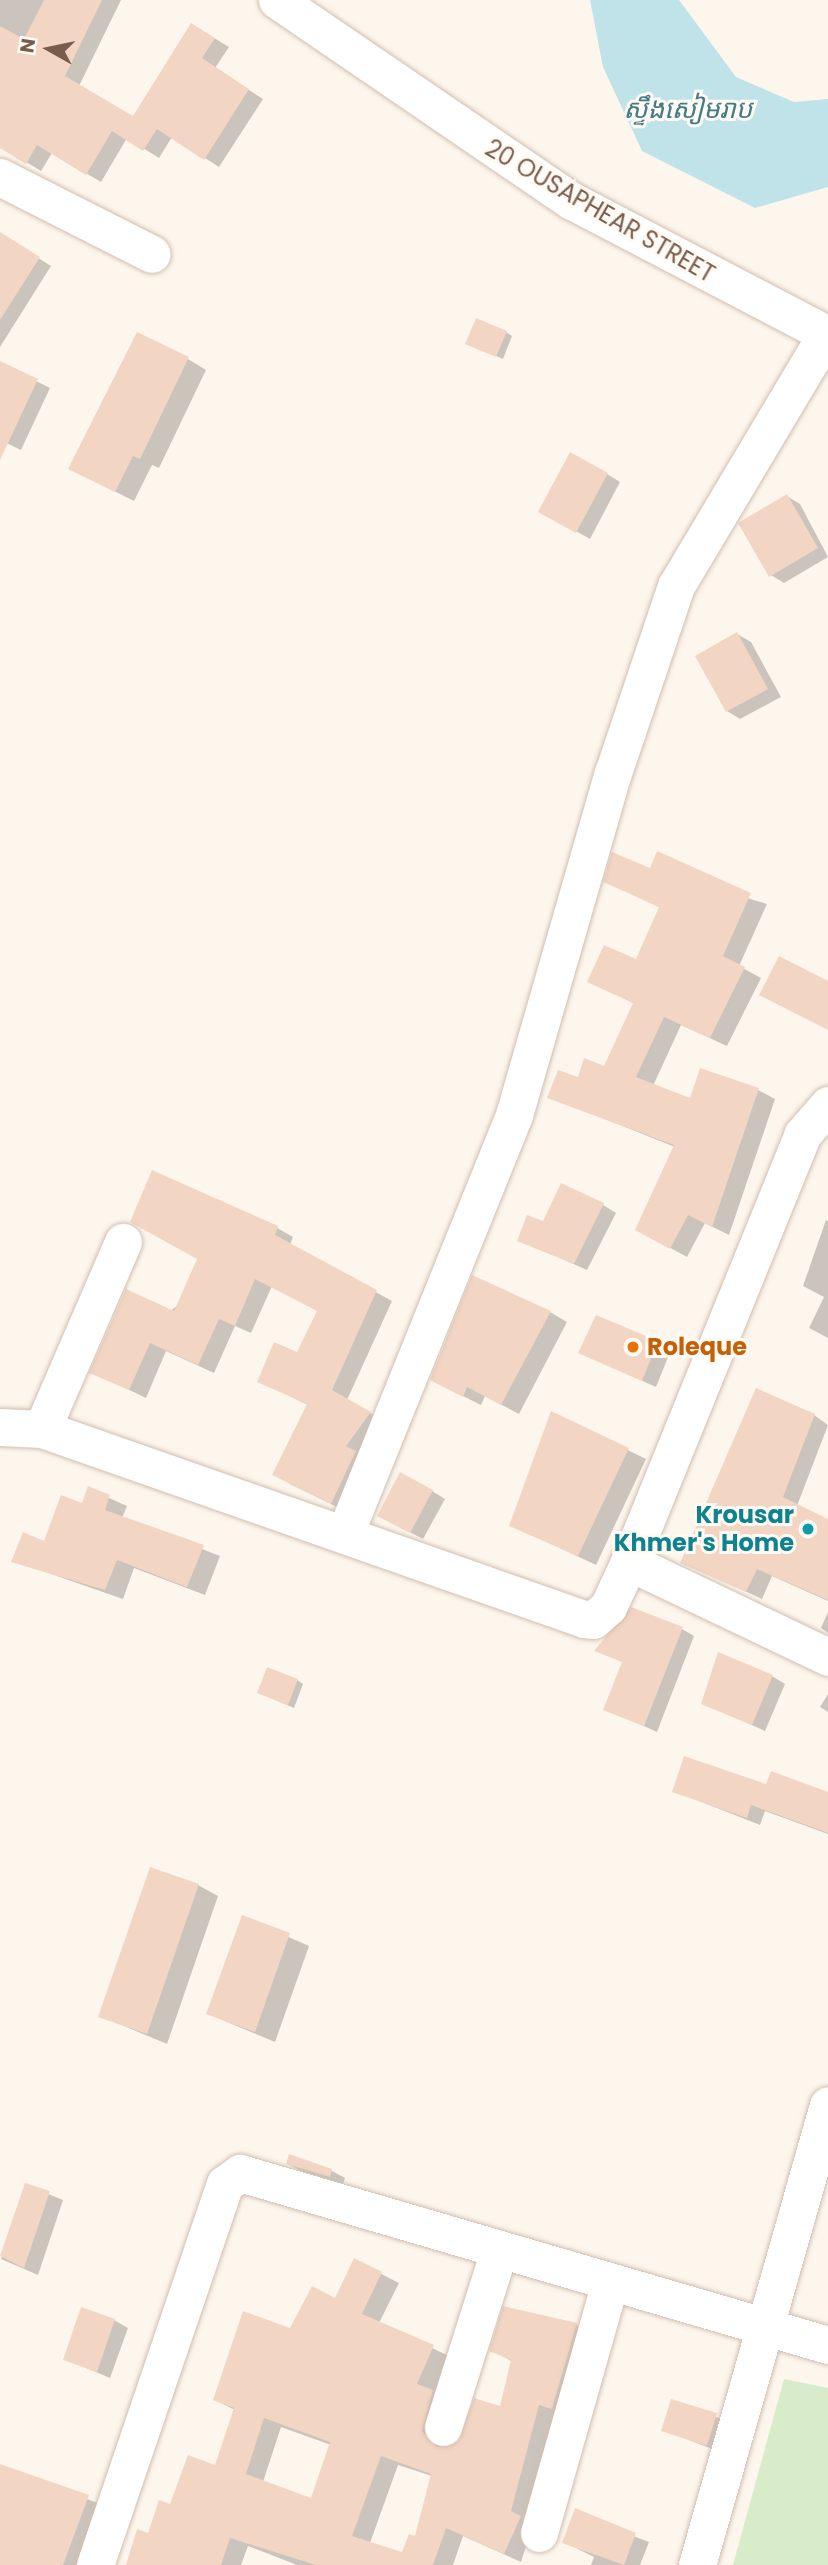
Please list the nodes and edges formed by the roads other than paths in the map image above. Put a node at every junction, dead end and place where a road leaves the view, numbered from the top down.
1 (277, 0) edge
2 (0, 177) edge
3 (152, 254) dead end
4 (827, 334) edge
5 (828, 1105) edge
6 (123, 1242) dead end
7 (0, 1427) edge
8 (42, 1429) junction
9 (346, 1531) junction
10 (629, 1562) junction
11 (828, 1657) edge
12 (828, 2105) edge
13 (499, 2250) junction
14 (610, 2282) junction
15 (764, 2328) junction
16 (828, 2344) edge
17 (443, 2427) dead end
18 (539, 2533) dead end
19 (95, 2565) edge
20 (697, 2565) edge

1 - 4 street, 20 OUSAPHEAR STREET
2 - 3 street
4 - 9 street
5 - 10 street
6 - 8 street
7 - 8 street
8 - 9 street
9 - 10 street
10 - 11 street
12 - 15 street
13 - 14 street
13 - 17 street
13 - 19 street
14 - 15 street
14 - 18 street
15 - 16 street
15 - 20 street

